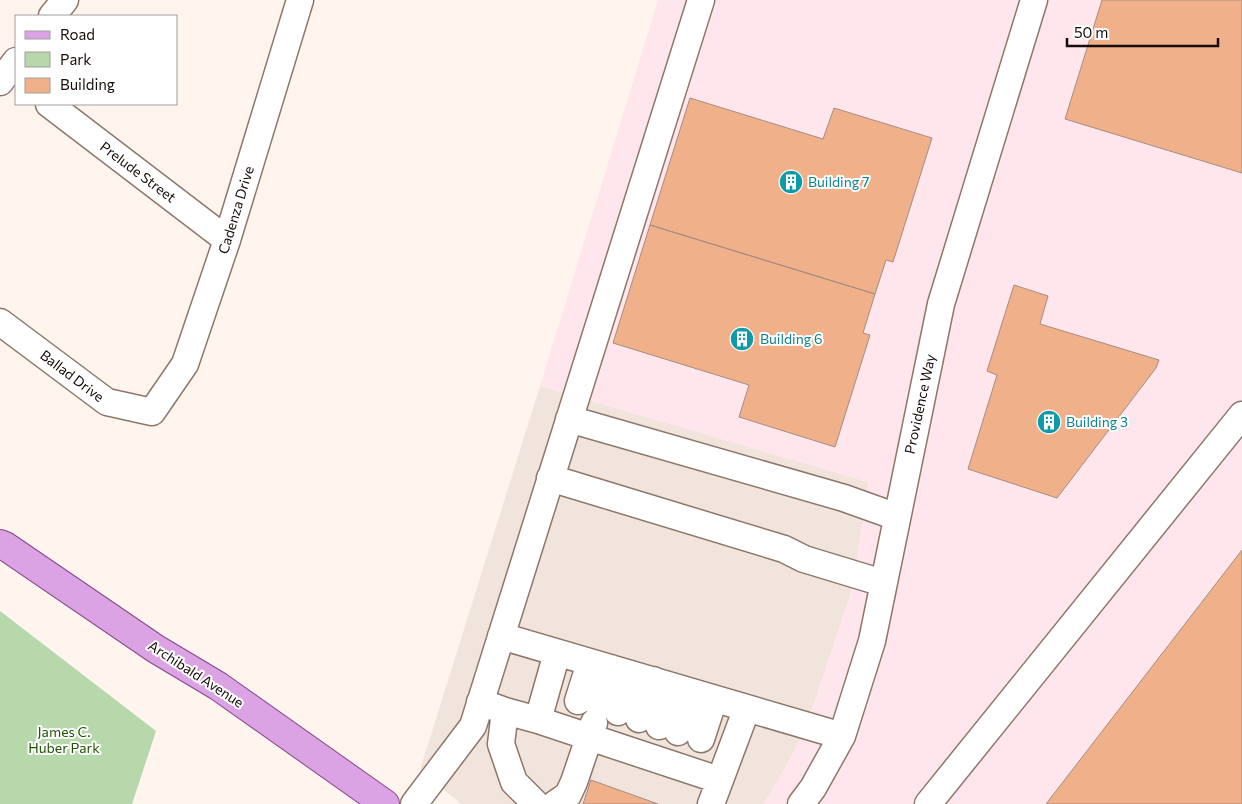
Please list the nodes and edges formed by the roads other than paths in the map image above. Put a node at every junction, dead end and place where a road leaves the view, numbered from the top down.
1 (65, 0) edge
2 (701, 0) edge
3 (1034, 0) edge
4 (294, 3) edge
5 (53, 15) edge
6 (50, 105) edge
7 (227, 240) junction
8 (0, 322) edge
9 (152, 412) joint
10 (1242, 415) edge
11 (569, 419) junction
12 (550, 478) junction
13 (897, 517) junction
14 (2, 542) edge
15 (884, 583) junction
16 (501, 636) junction
17 (557, 653) junction
18 (652, 680) junction
19 (480, 702) junction
20 (747, 708) junction
21 (505, 711) junction
22 (538, 720) junction
23 (634, 735) junction
24 (842, 736) junction
25 (715, 792) edge
26 (385, 804) edge
27 (414, 804) edge
28 (536, 804) edge
29 (555, 804) edge
30 (801, 804) edge
31 (928, 804) edge

1 - 5 street
2 - 11 street
3 - 13 street, Providence Way
4 - 7 street, Cadenza Drive
6 - 7 street, Prelude Street
7 - 9 street, Cadenza Drive
8 - 9 street, Ballad Drive
10 - 31 street
11 - 12 street
11 - 13 street
12 - 15 street
12 - 16 street
13 - 15 street, Providence Way
14 - 26 main road, Archibald Avenue
15 - 24 street, Providence Way
16 - 17 street
16 - 19 street
17 - 18 street
17 - 22 street
18 - 20 street
18 - 23 street
18 - 23 street
18 - 23 street
18 - 23 street
19 - 21 street
19 - 27 street
20 - 24 street
20 - 25 street
21 - 22 street
21 - 28 street
22 - 23 street
23 - 25 street
23 - 29 street
24 - 30 street, Providence Way

